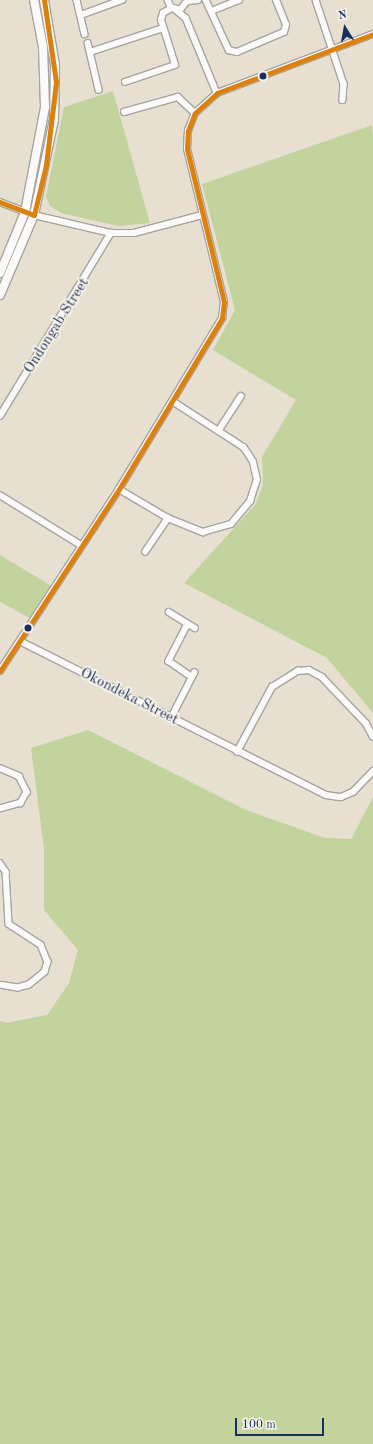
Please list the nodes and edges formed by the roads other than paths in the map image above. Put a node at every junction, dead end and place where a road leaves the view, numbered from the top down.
1 (34, 0) edge
2 (44, 0) edge
3 (77, 0) edge
4 (122, 0) edge
5 (168, 0) edge
6 (198, 0) edge
7 (206, 0) edge
8 (239, 0) edge
9 (276, 0) edge
10 (316, 0) edge
11 (188, 2) edge
12 (174, 9) junction
13 (214, 10) junction
14 (81, 15) junction
15 (186, 18) junction
16 (163, 28) junction
17 (85, 34) dead end
18 (373, 34) edge
19 (88, 43) dead end
20 (331, 50) junction
21 (90, 52) junction
22 (125, 82) dead end
23 (99, 90) dead end
24 (217, 93) junction
25 (343, 100) dead end
26 (124, 112) dead end
27 (195, 114) junction
28 (0, 202) edge
29 (25, 212) junction
30 (34, 215) junction
31 (202, 215) junction
32 (111, 233) junction
33 (0, 273) edge
34 (0, 295) edge
35 (241, 396) dead end
36 (173, 402) junction
37 (0, 416) edge
38 (219, 430) junction
39 (119, 489) junction
40 (0, 495) edge
41 (168, 518) junction
42 (81, 545) junction
43 (145, 552) dead end
44 (169, 612) dead end
45 (188, 624) junction
46 (195, 628) dead end
47 (22, 642) junction
48 (0, 671) edge
49 (171, 718) junction
50 (373, 736) edge
51 (237, 752) junction
52 (0, 768) edge
53 (373, 771) edge
54 (0, 809) edge
55 (0, 863) edge
56 (0, 985) edge

1 - 29 main road
2 - 30 main road
3 - 14 street
4 - 14 street
5 - 12 street
6 - 11 street
7 - 13 street
8 - 13 street
9 - 13 street
10 - 20 street
11 - 12 street
11 - 15 street
12 - 15 street
12 - 16 street
14 - 17 street
15 - 24 street
16 - 21 street
16 - 22 street
18 - 20 street
19 - 21 street
20 - 24 street
20 - 25 street
21 - 23 street
24 - 27 street
26 - 27 street
27 - 31 street
28 - 29 street
29 - 30 street
29 - 33 main road
30 - 32 street
30 - 34 main road
31 - 32 street
31 - 36 street
32 - 37 street, Ondongab Street
35 - 38 street
36 - 38 street
36 - 39 street
38 - 41 street
39 - 41 street
39 - 42 street
40 - 42 street
41 - 43 street
42 - 47 street
44 - 45 street
45 - 46 street
45 - 49 street
47 - 48 street
47 - 49 street, Okondeka Street
49 - 51 street, Okondeka Street
50 - 51 street
51 - 53 street, Okondeka Street
52 - 54 street
55 - 56 street

